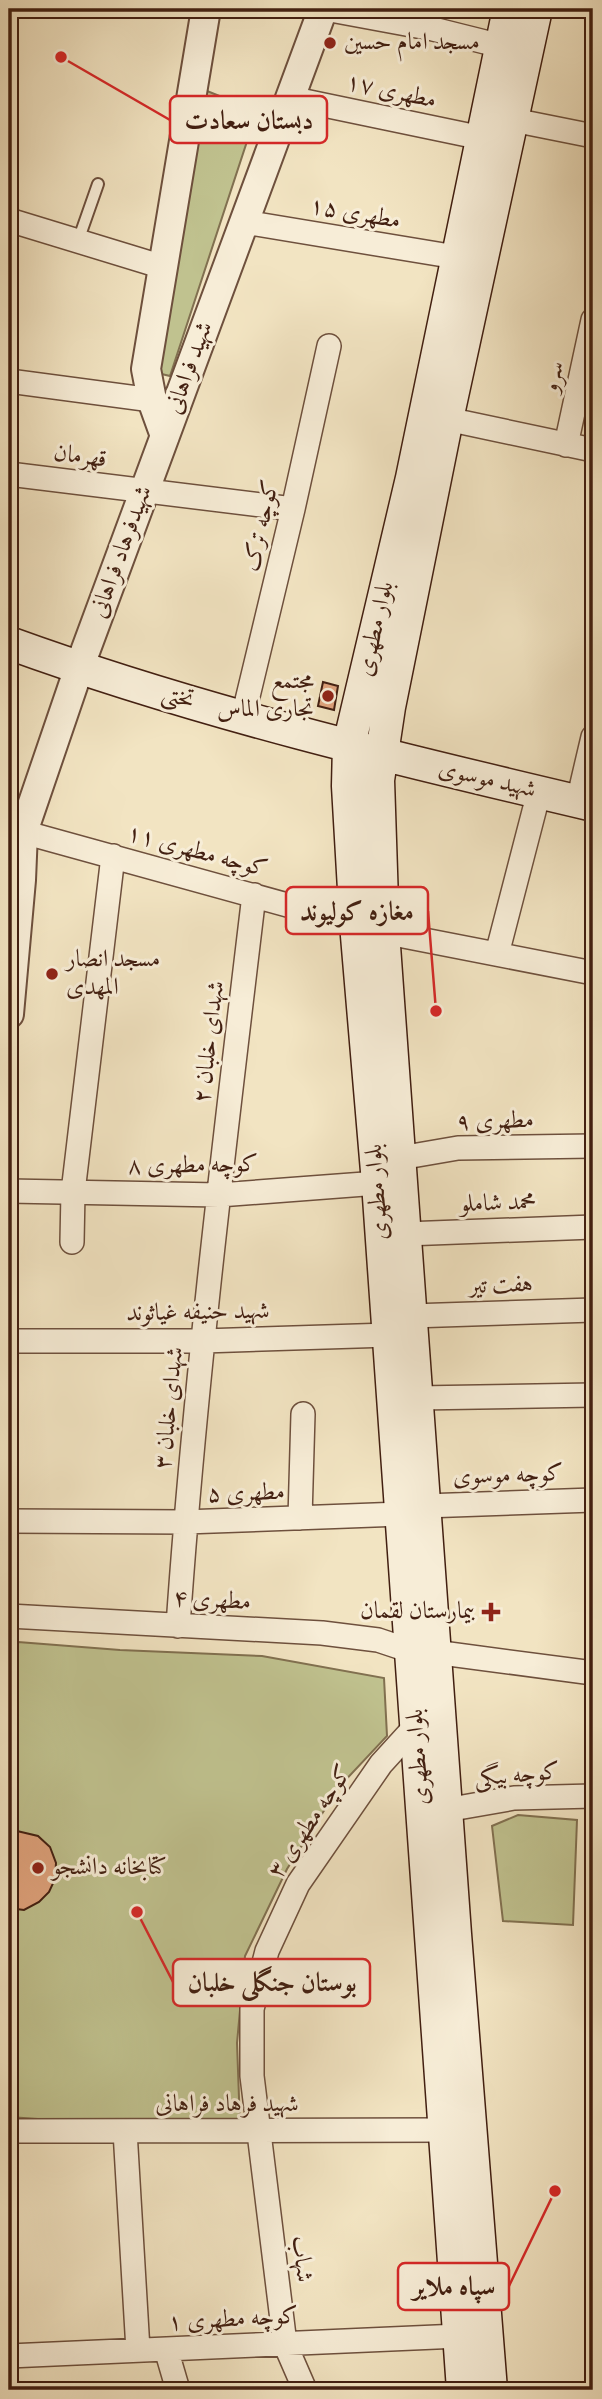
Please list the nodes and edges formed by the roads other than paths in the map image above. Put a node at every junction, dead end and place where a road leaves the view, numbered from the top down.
1 (206, 9) edge
2 (324, 9) edge
3 (509, 9) edge
4 (536, 9) edge
5 (501, 46) junction
6 (290, 98) junction
7 (513, 120) junction
8 (593, 136) edge
9 (482, 138) junction
10 (98, 184) dead end
11 (9, 220) edge
12 (244, 222) junction
13 (78, 241) junction
14 (456, 257) junction
15 (163, 267) junction
16 (593, 320) edge
17 (329, 346) dead end
18 (9, 381) edge
19 (152, 400) junction
20 (447, 419) junction
21 (165, 436) junction
22 (566, 444) junction
23 (593, 450) edge
24 (9, 474) edge
25 (144, 492) junction
26 (293, 509) junction
27 (9, 643) edge
28 (79, 668) junction
29 (243, 717) junction
30 (593, 737) edge
31 (349, 745) junction
32 (382, 755) junction
33 (539, 792) junction
34 (585, 803) edge
35 (23, 832) junction
36 (113, 856) junction
37 (254, 895) junction
38 (14, 899) edge
39 (370, 928) junction
40 (497, 954) junction
41 (593, 974) edge
42 (9, 1007) edge
43 (593, 1146) edge
44 (400, 1157) junction
45 (378, 1183) junction
46 (9, 1191) edge
47 (73, 1192) junction
48 (219, 1195) junction
49 (593, 1227) edge
50 (405, 1234) junction
51 (72, 1242) dead end
52 (593, 1310) edge
53 (400, 1325) junction
54 (9, 1341) edge
55 (203, 1341) junction
56 (593, 1395) edge
57 (416, 1398) junction
58 (303, 1414) dead end
59 (593, 1500) edge
60 (413, 1510) junction
61 (300, 1518) junction
62 (9, 1521) edge
63 (185, 1522) junction
64 (9, 1616) edge
65 (178, 1626) junction
66 (423, 1651) junction
67 (593, 1673) edge
68 (416, 1717) junction
69 (593, 1796) edge
70 (446, 1810) junction
71 (445, 2130) junction
72 (9, 2131) edge
73 (125, 2131) junction
74 (258, 2131) junction
75 (459, 2336) junction
76 (285, 2344) junction
77 (166, 2349) junction
78 (138, 2350) junction
79 (9, 2356) edge
80 (178, 2390) edge
81 (305, 2390) edge
82 (463, 2390) edge
83 (491, 2390) edge

1 - 15 street, شهید فراهانی
2 - 5 street
2 - 6 street, شهید فراهانی
3 - 5 main road, بلوار مطهری
4 - 7 main road, بلوار مطهری
5 - 9 main road, بلوار مطهری
6 - 9 street, مطهری ۱۷
6 - 12 street, شهید فراهانی
7 - 8 street
7 - 20 main road, بلوار مطهری
9 - 14 main road, بلوار مطهری
10 - 13 lane
11 - 13 street
12 - 14 street, مطهری ۱۵
12 - 21 street, شهید فراهانی
13 - 15 street
14 - 31 main road, بلوار مطهری
15 - 19 street, شهید فراهانی
16 - 22 street, سرو
17 - 26 street, کوچه ترک
18 - 19 street
19 - 21 street, شهید فراهانی
20 - 22 street
20 - 32 main road, بلوار مطهری
21 - 25 street, شهیدفرهاد فراهانی
22 - 23 street
24 - 25 street, قهرمان
25 - 26 street, قهرمان
25 - 28 street, شهیدفرهاد فراهانی
26 - 29 street, کوچه ترک
27 - 28 main road, تختی
28 - 29 main road, تختی
28 - 35 street, شهیدفرهاد فراهانی
29 - 31 main road, تختی
30 - 34 street
31 - 32 main road, شهید موسوی
31 - 39 main road, بلوار مطهری
32 - 33 main road, شهید موسوی
32 - 39 main road, بلوار مطهری
33 - 34 main road, شهید موسوی
33 - 40 street
35 - 36 street, کوچه مطهری ۱۱
35 - 38 street, شهیدفرهاد فراهانی
36 - 37 street, کوچه مطهری ۱۱
36 - 47 street
37 - 39 street, کوچه مطهری ۱۱
37 - 48 street, شهدای خلبان ۲
38 - 42 street, شهیدفرهاد فراهانی
39 - 40 street, کوچه مطهری ۱۱
39 - 44 main road, بلوار مطهری
39 - 45 main road, بلوار مطهری
40 - 41 street, کوچه مطهری ۱۱
43 - 44 street, مطهری ۹
44 - 50 main road, بلوار مطهری
45 - 48 street, کوچه مطهری ۸
45 - 53 main road, بلوار مطهری
46 - 47 street, کوچه مطهری ۸
47 - 48 street, کوچه مطهری ۸
47 - 51 street
48 - 55 street, شهدای خلبان ۳
49 - 50 street, محمد شاملو
50 - 53 main road, بلوار مطهری
52 - 53 street, هفت تیر
53 - 55 street, شهید حنیفه غیاثوند
53 - 57 main road, بلوار مطهری
53 - 60 main road, بلوار مطهری
54 - 55 street, شهید حنیفه غیاثوند
55 - 63 street, شهدای خلبان ۳
56 - 57 street
57 - 60 main road, بلوار مطهری
58 - 61 street
59 - 60 street, کوچه موسوی
60 - 61 street, مطهری ۵
60 - 66 main road, بلوار مطهری
61 - 63 street, مطهری ۵
62 - 63 street, مطهری ۵
63 - 65 street, شهدای خلبان ۳
64 - 65 street, مطهری ۴
65 - 66 street, مطهری ۴
66 - 67 street, مطهری ۴
66 - 68 main road, بلوار مطهری
66 - 70 main road, بلوار مطهری
68 - 71 main road, بلوار مطهری
68 - 74 street, کوچه مطهری ۳
69 - 70 street, کوچه بیگی
70 - 83 main road, بلوار مطهری
71 - 74 street, شهید فرهاد فراهانی
71 - 75 main road, بلوار مطهری
72 - 73 street, شهید فرهاد فراهانی
73 - 74 street, شهید فرهاد فراهانی
73 - 78 street
74 - 76 street, شهاب
75 - 76 street, کوچه مطهری ۱
75 - 82 main road, بلوار مطهری
76 - 77 street, کوچه مطهری ۱
76 - 81 street, شهاب
77 - 78 street, کوچه مطهری ۱
77 - 80 street
78 - 79 street, کوچه مطهری ۱

